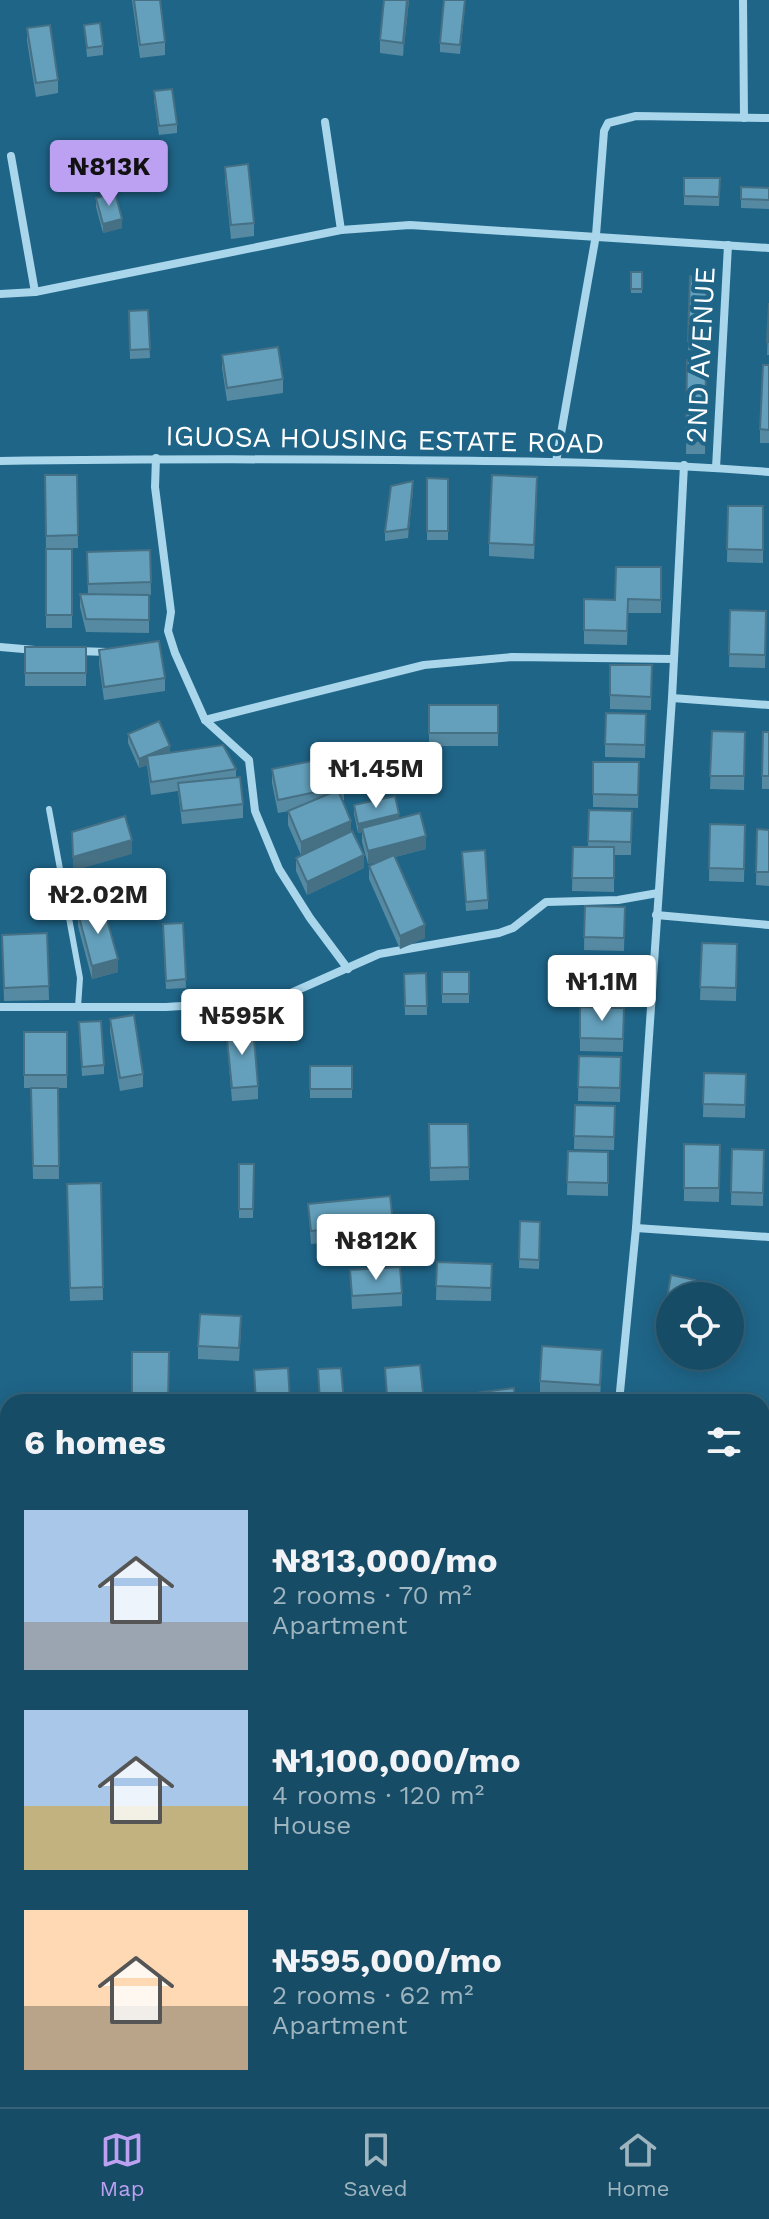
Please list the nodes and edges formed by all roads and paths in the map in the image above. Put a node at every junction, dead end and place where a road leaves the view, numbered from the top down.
1 (743, 0) edge
2 (744, 118) junction
3 (769, 118) edge
4 (325, 122) dead end
5 (11, 156) dead end
6 (341, 230) junction
7 (596, 235) junction
8 (728, 245) junction
9 (769, 248) edge
10 (35, 292) junction
11 (0, 294) edge
12 (156, 458) junction
13 (0, 461) edge
14 (556, 462) junction
15 (684, 465) junction
16 (716, 468) junction
17 (769, 472) edge
18 (0, 647) edge
19 (43, 650) edge
20 (72, 651) edge
21 (116, 652) edge
22 (160, 653) edge
23 (175, 653) junction
24 (674, 659) junction
25 (672, 698) junction
26 (769, 705) edge
27 (205, 720) junction
28 (49, 809) dead end
29 (658, 893) junction
30 (656, 915) junction
31 (769, 925) edge
32 (348, 969) junction
33 (0, 1007) edge
34 (78, 1007) junction
35 (636, 1228) junction
36 (769, 1237) edge
37 (620, 1394) edge

1 - 2 street
2 - 3 street
2 - 7 street
4 - 6 street
5 - 10 street
6 - 7 street
6 - 10 street
7 - 8 street
7 - 14 street
8 - 9 street
8 - 16 street, 2ND AVENUE
10 - 11 street
12 - 13 street, IGUOSA HOUSING ESTATE ROAD
12 - 14 street, IGUOSA HOUSING ESTATE ROAD
12 - 23 street
14 - 15 street, IGUOSA HOUSING ESTATE ROAD
15 - 16 street, IGUOSA HOUSING ESTATE ROAD
15 - 24 street
16 - 17 street, IGUOSA HOUSING ESTATE ROAD
18 - 19 street
20 - 21 street
22 - 23 street
23 - 27 street
24 - 25 street
24 - 27 street
25 - 26 street
25 - 29 street
27 - 32 street
28 - 34 lane
29 - 30 street
29 - 32 street
30 - 31 street
30 - 35 street
32 - 34 street
33 - 34 street
35 - 36 street
35 - 37 street

